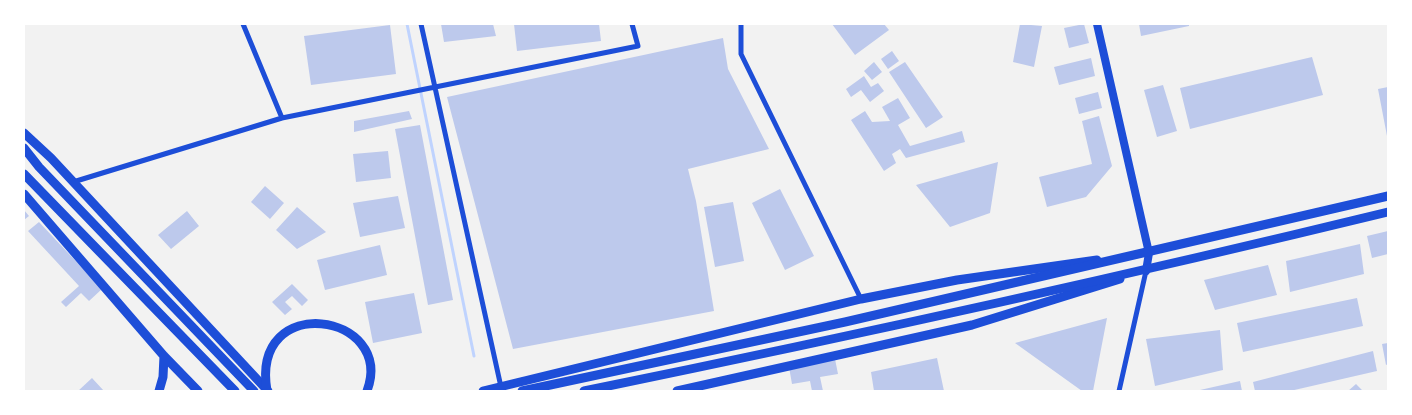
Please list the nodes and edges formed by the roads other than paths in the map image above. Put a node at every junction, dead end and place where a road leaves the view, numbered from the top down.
1 (243, 24) edge
2 (421, 24) edge
3 (632, 24) edge
4 (741, 24) edge
5 (1097, 24) edge
6 (434, 88) junction
7 (282, 118) junction
8 (24, 133) edge
9 (24, 148) edge
10 (26, 176) edge
11 (73, 182) junction
12 (24, 194) edge
13 (1388, 196) edge
14 (1388, 212) edge
15 (1149, 253) junction
16 (1146, 271) junction
17 (862, 299) junction
18 (164, 356) junction
19 (501, 387) junction
20 (158, 391) edge
21 (198, 391) edge
22 (235, 391) edge
23 (254, 391) edge
24 (267, 391) edge
25 (367, 391) edge
26 (483, 391) edge
27 (522, 391) edge
28 (584, 391) edge
29 (678, 391) edge
30 (1119, 391) edge

1 - 7 street
2 - 6 street
3 - 6 street
4 - 17 street
5 - 15 street
6 - 7 street
6 - 19 street
7 - 11 street
8 - 11 main road
9 - 23 main road
10 - 22 main road
11 - 24 main road
12 - 18 main road
13 - 15 main road
14 - 16 main road
15 - 16 street
15 - 17 main road
15 - 27 main road
16 - 28 main road
16 - 29 main road
16 - 30 street
17 - 19 main road
18 - 20 main road
18 - 21 main road
19 - 26 main road
24 - 25 main road

